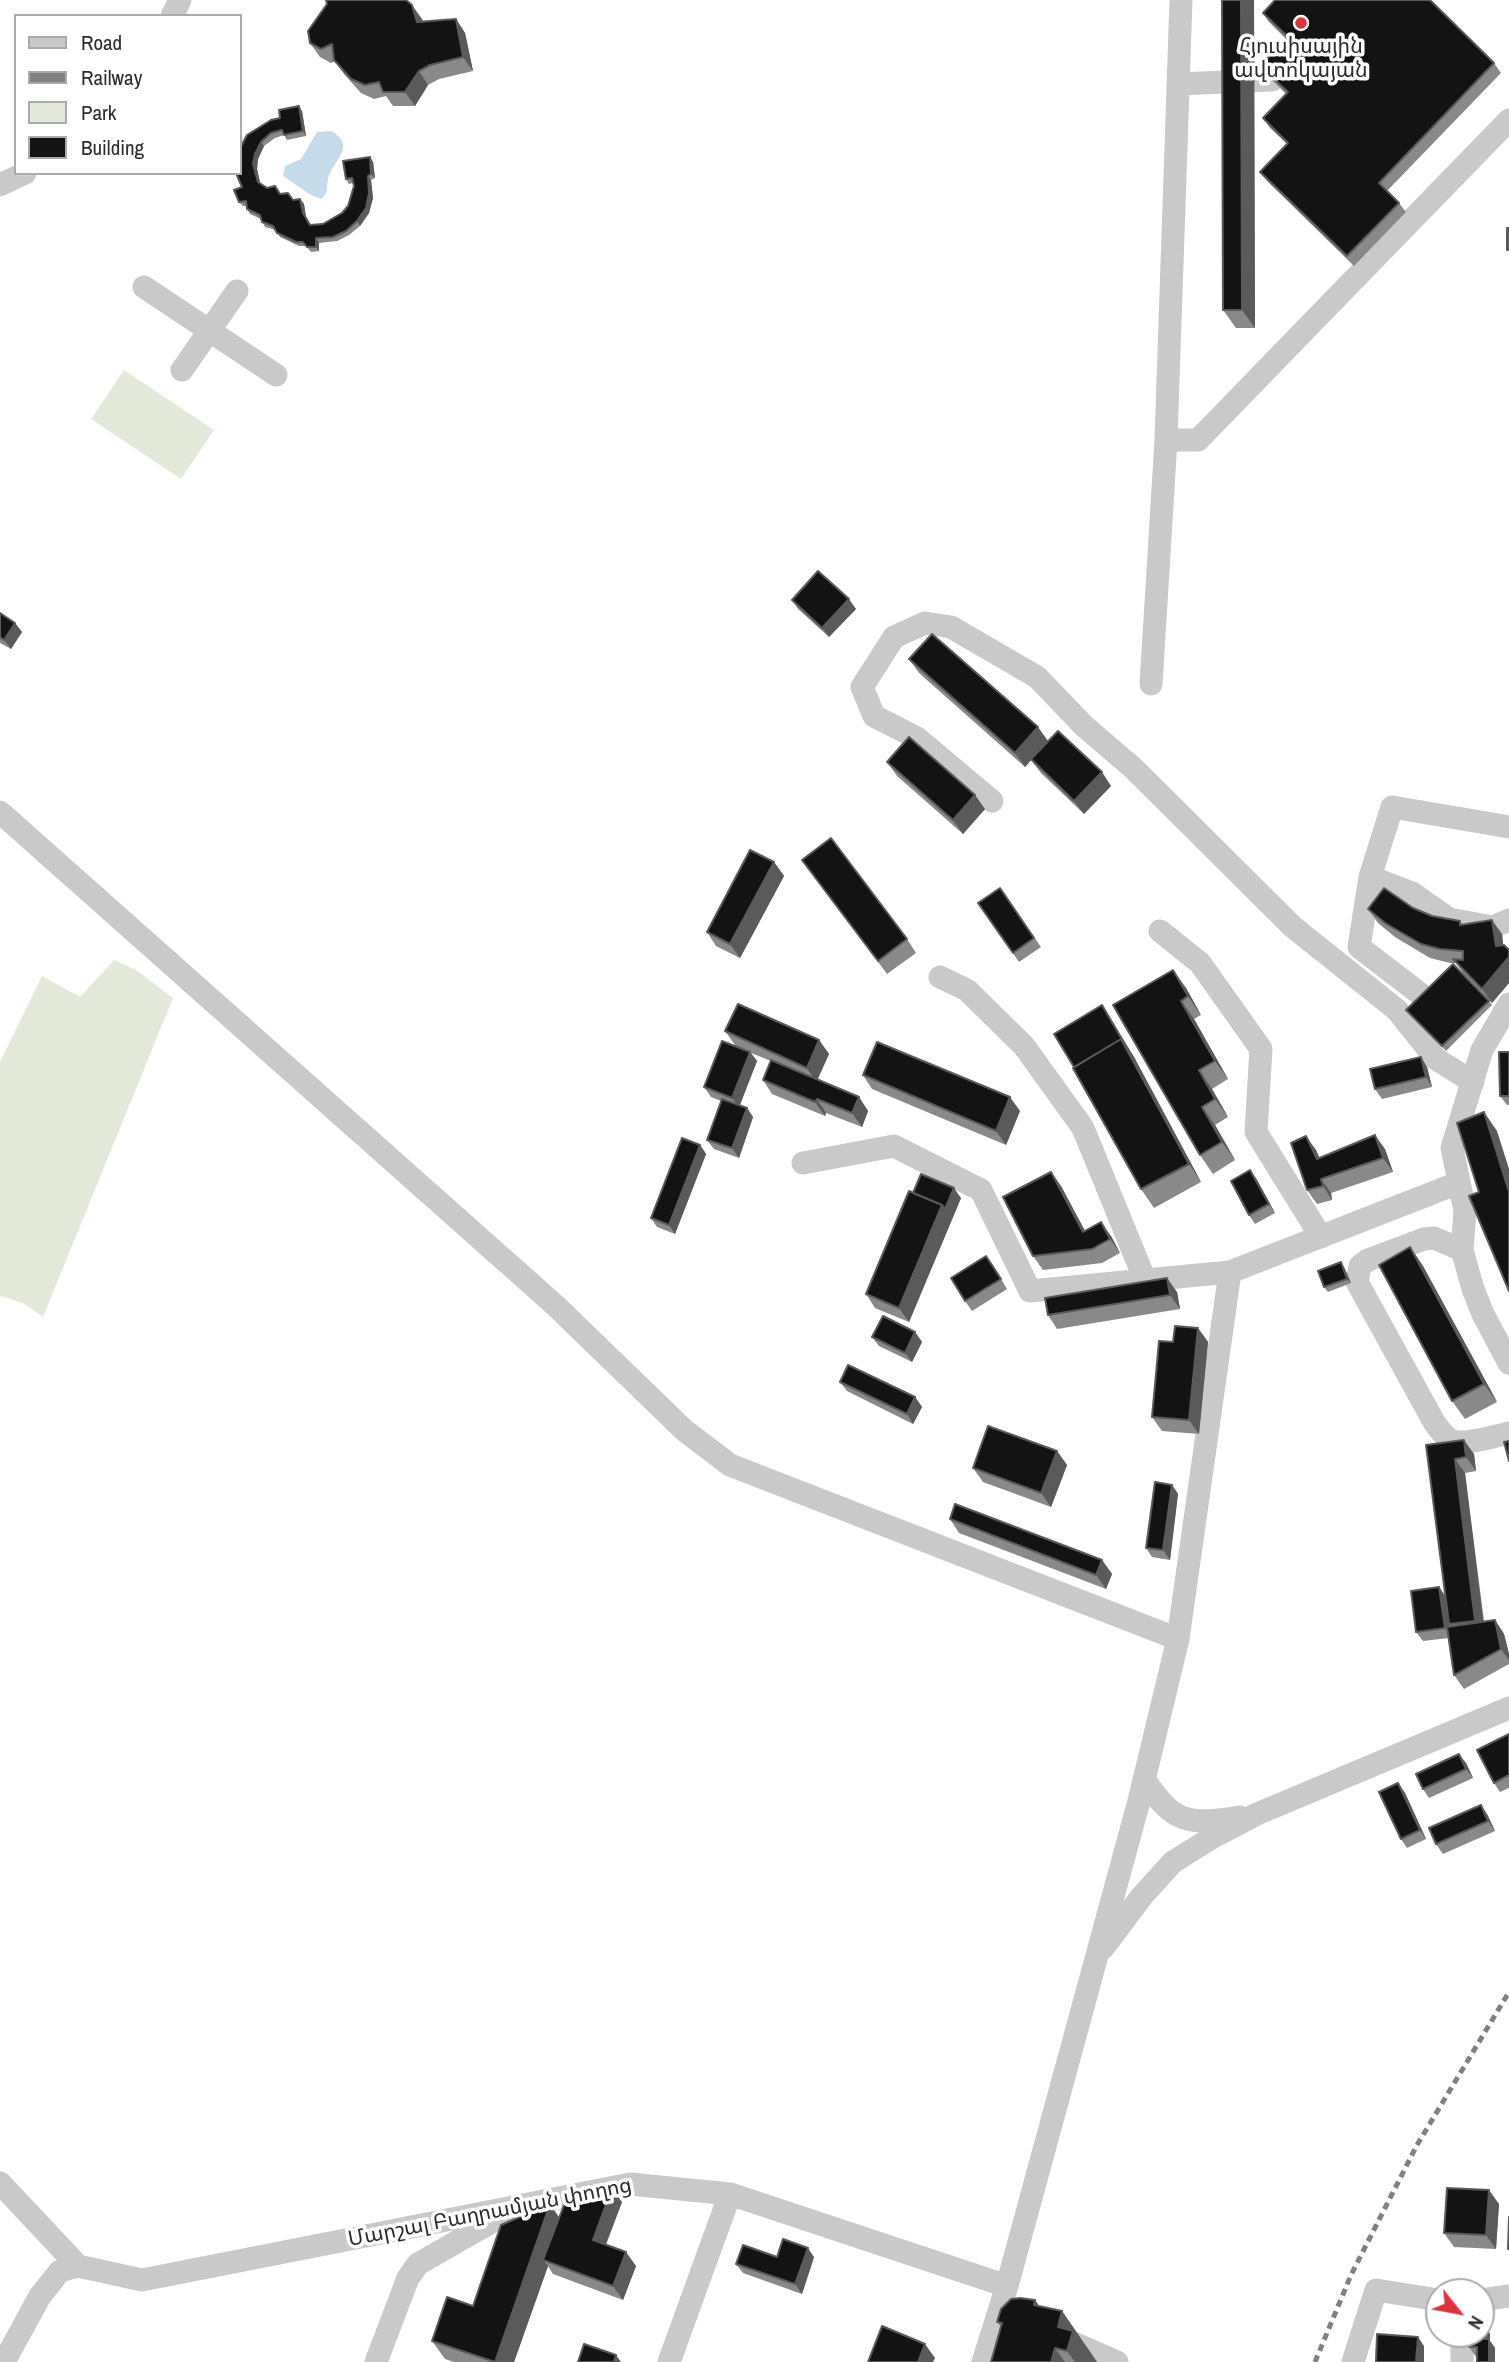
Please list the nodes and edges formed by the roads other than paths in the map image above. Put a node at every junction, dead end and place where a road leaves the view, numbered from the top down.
1 (1181, 0) edge
2 (1272, 80) edge
3 (1178, 84) junction
4 (1509, 120) edge
5 (21, 175) edge
6 (0, 185) edge
7 (144, 287) dead end
8 (237, 291) dead end
9 (209, 332) junction
10 (182, 370) dead end
11 (276, 375) dead end
12 (1166, 440) junction
13 (1151, 684) dead end
14 (992, 801) dead end
15 (0, 812) edge
16 (1509, 827) edge
17 (1370, 877) junction
18 (1509, 920) edge
19 (1160, 931) dead end
20 (940, 977) dead end
21 (1419, 993) edge
22 (1509, 1004) edge
23 (1473, 1082) junction
24 (803, 1163) dead end
25 (1458, 1183) junction
26 (1321, 1237) junction
27 (1462, 1250) junction
28 (1230, 1272) junction
29 (1145, 1280) junction
30 (1509, 1363) edge
31 (1509, 1433) edge
32 (1178, 1639) junction
33 (1509, 1708) edge
34 (1144, 1779) junction
35 (1257, 1814) junction
36 (1095, 1959) junction
37 (0, 2183) edge
38 (730, 2194) junction
39 (520, 2206) junction
40 (78, 2266) junction
41 (1007, 2286) junction
42 (1425, 2298) edge
43 (999, 2313) junction
44 (4, 2362) edge
45 (376, 2362) edge
46 (669, 2362) edge
47 (983, 2362) edge
48 (1117, 2362) edge
49 (1353, 2362) edge

1 - 3 street
2 - 3 street
3 - 12 street
4 - 12 street
5 - 6 street
7 - 9 street
8 - 9 street
9 - 10 street
9 - 11 street
12 - 13 street
14 - 23 street
15 - 32 street
16 - 17 street
17 - 18 street
17 - 21 street
19 - 26 street
20 - 29 street
22 - 23 street
23 - 25 street
24 - 29 street
25 - 26 street
25 - 27 street
26 - 28 street
27 - 30 street
27 - 31 street
28 - 29 street
28 - 32 street
32 - 34 street
33 - 35 street
34 - 35 street
34 - 36 street
35 - 36 street
36 - 41 street
37 - 40 street
38 - 39 street, Մարշալ Բաղրամյան փողոց
38 - 41 street, Մարշալ Բաղրամյան փողոց
38 - 46 street
39 - 40 street, Մարշալ Բաղրամյան փողոց
39 - 45 street
40 - 44 street
41 - 43 street
42 - 49 street
43 - 47 street
43 - 48 street

